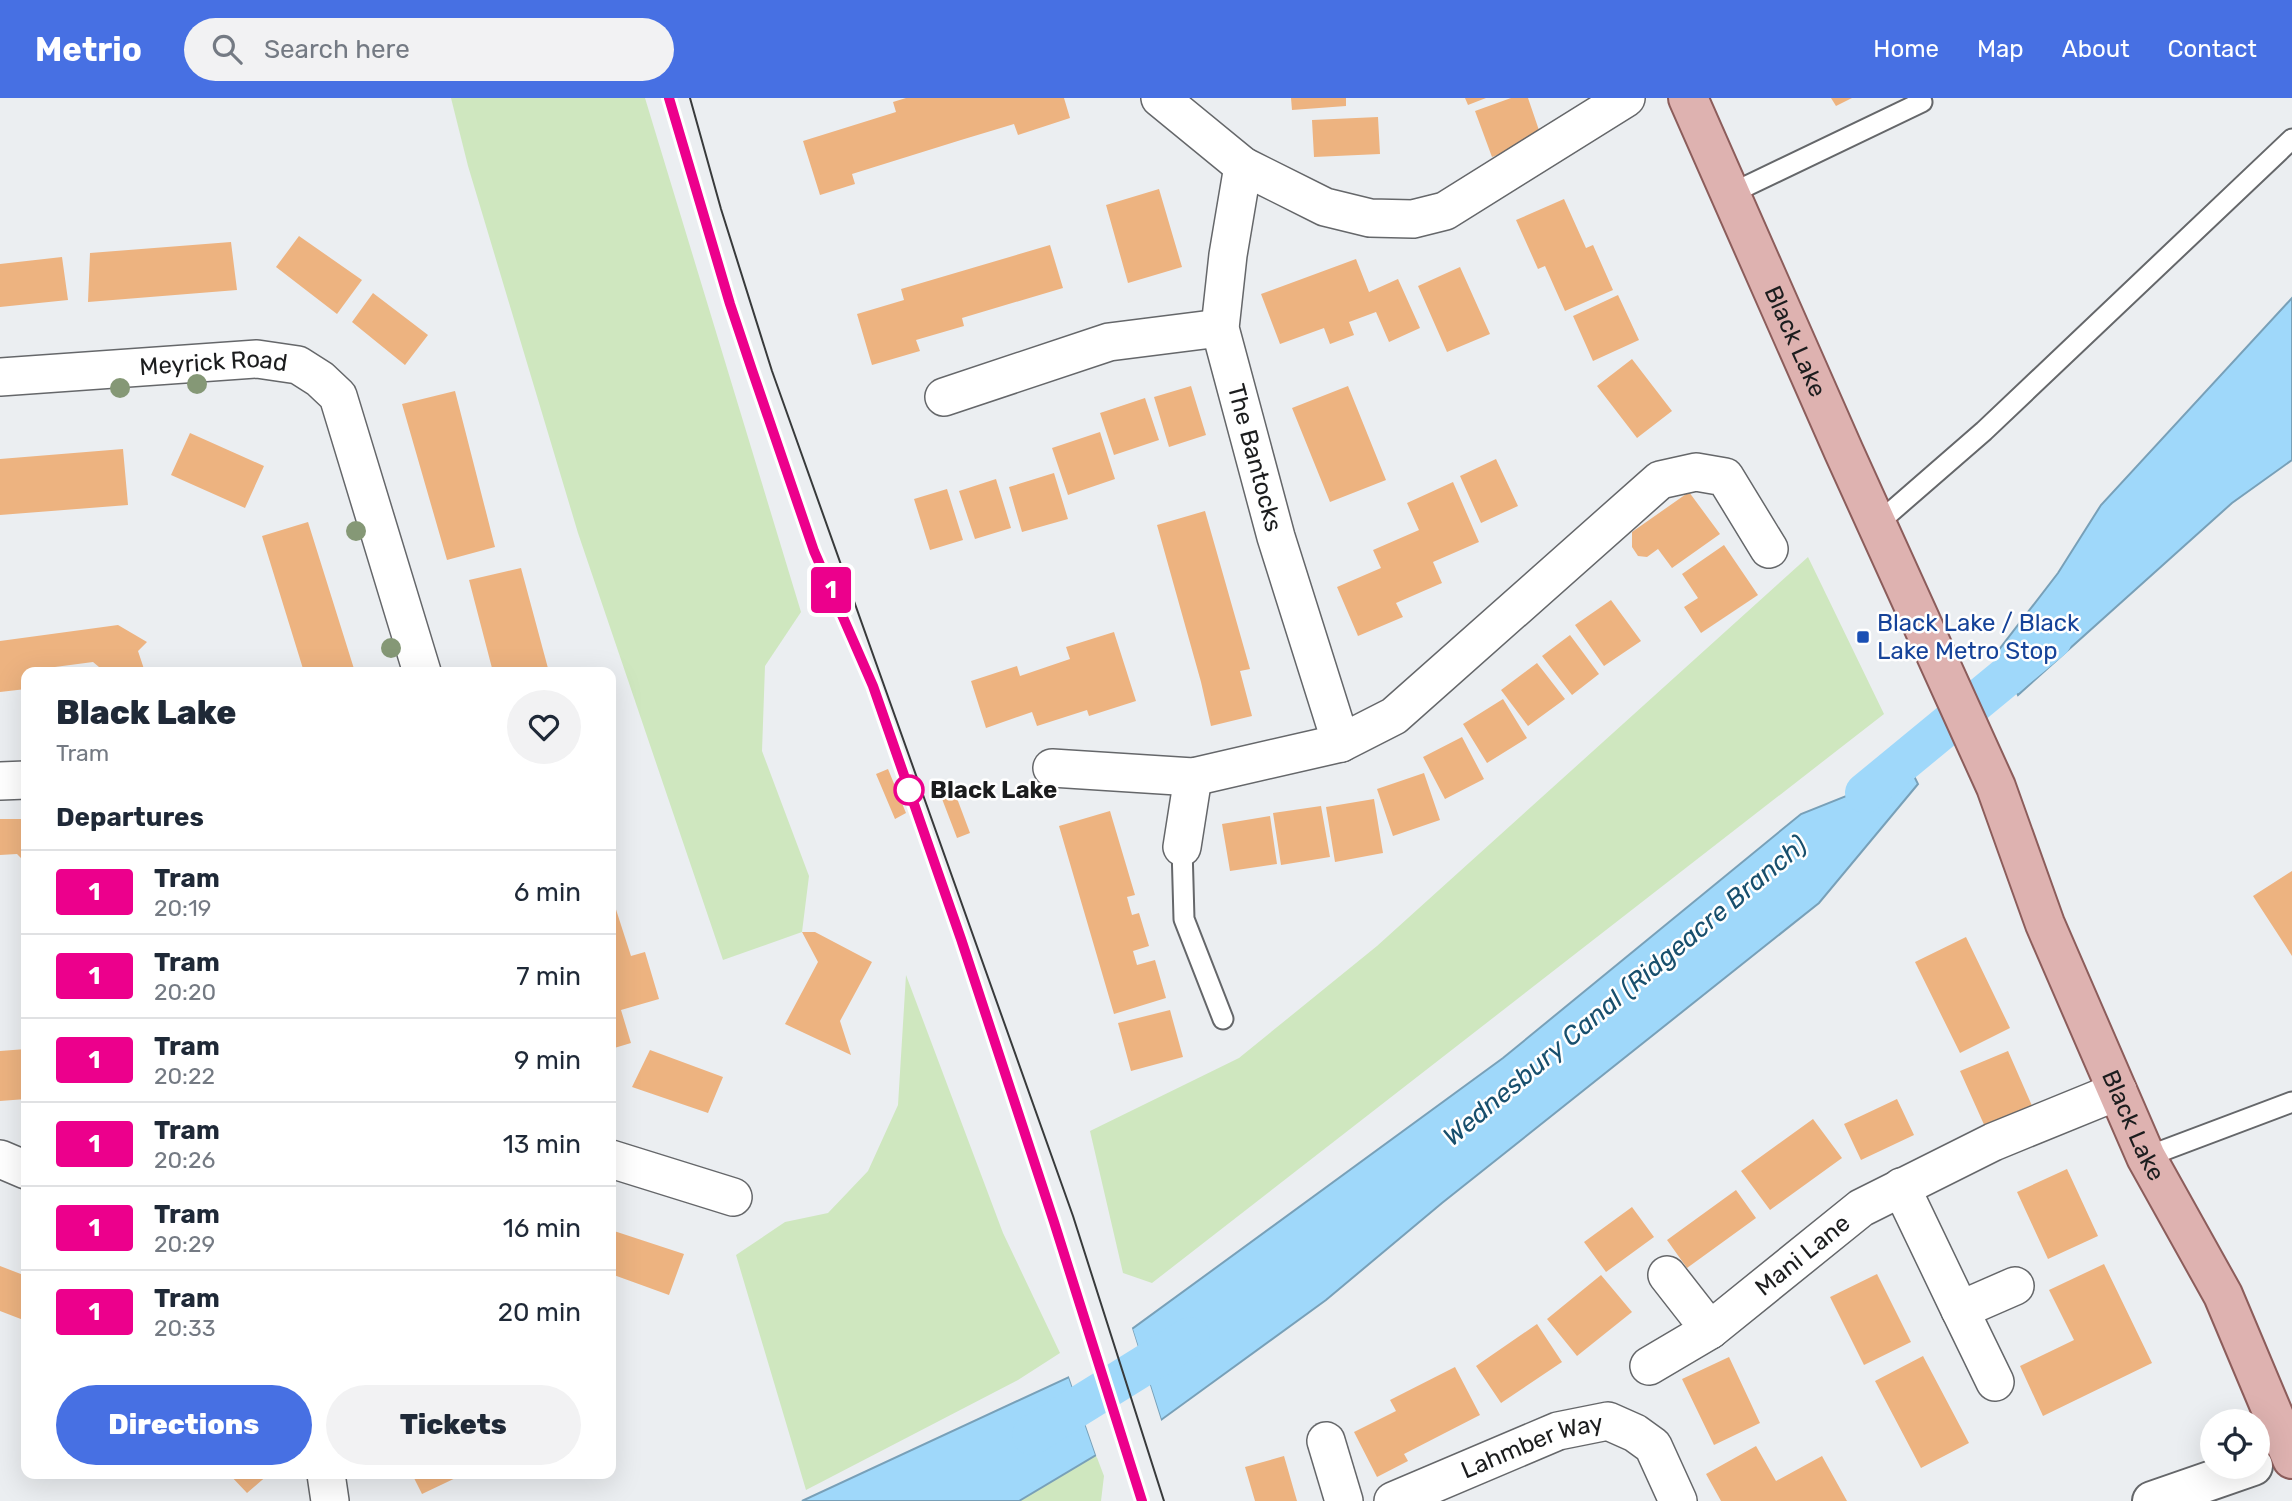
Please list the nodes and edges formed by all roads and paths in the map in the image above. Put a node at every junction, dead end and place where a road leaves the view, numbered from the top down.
1 (1160, 98) edge
2 (1626, 98) edge
3 (1688, 98) edge
4 (1922, 102) dead end
5 (2292, 139) edge
6 (1243, 166) junction
7 (1730, 194) junction
8 (1220, 328) junction
9 (0, 377) edge
10 (944, 397) dead end
11 (1877, 524) junction
12 (1769, 549) dead end
13 (420, 667) edge
14 (1341, 743) junction
15 (1052, 768) dead end
16 (1193, 777) junction
17 (21, 780) edge
18 (0, 781) edge
19 (1182, 847) joint
20 (1223, 1019) dead end
21 (2118, 1091) junction
22 (2292, 1102) edge
23 (2146, 1157) junction
24 (0, 1159) edge
25 (616, 1161) edge
26 (21, 1168) edge
27 (1901, 1187) junction
28 (733, 1197) dead end
29 (1667, 1275) dead end
30 (2015, 1286) dead end
31 (1959, 1310) junction
32 (1710, 1330) junction
33 (1649, 1366) dead end
34 (1995, 1382) dead end
35 (1326, 1441) dead end
36 (2277, 1459) edge
37 (327, 1479) edge
38 (330, 1501) edge
39 (1344, 1501) edge
40 (1393, 1501) edge
41 (1678, 1501) edge
42 (2152, 1501) edge

1 - 6 street
2 - 6 street
3 - 7 main road, Black Lake
4 - 7 lane
5 - 11 lane
6 - 8 street, The Bantocks
7 - 11 main road, Black Lake
8 - 10 street
8 - 14 street, The Bantocks
9 - 13 street, Meyrick Road
11 - 21 main road, Black Lake
12 - 14 street
14 - 16 street
15 - 16 street
16 - 19 street
17 - 18 street
19 - 20 lane
21 - 23 main road, Black Lake
21 - 27 street, Mani Lane
22 - 23 lane
23 - 36 main road, Black Lake
24 - 26 street
25 - 28 street
27 - 31 street
27 - 32 street, Mani Lane
29 - 32 street
30 - 31 street
31 - 34 street
32 - 33 street, Mani Lane
35 - 39 street
36 - 42 main road
37 - 38 street
40 - 41 street, Lahmber Way

